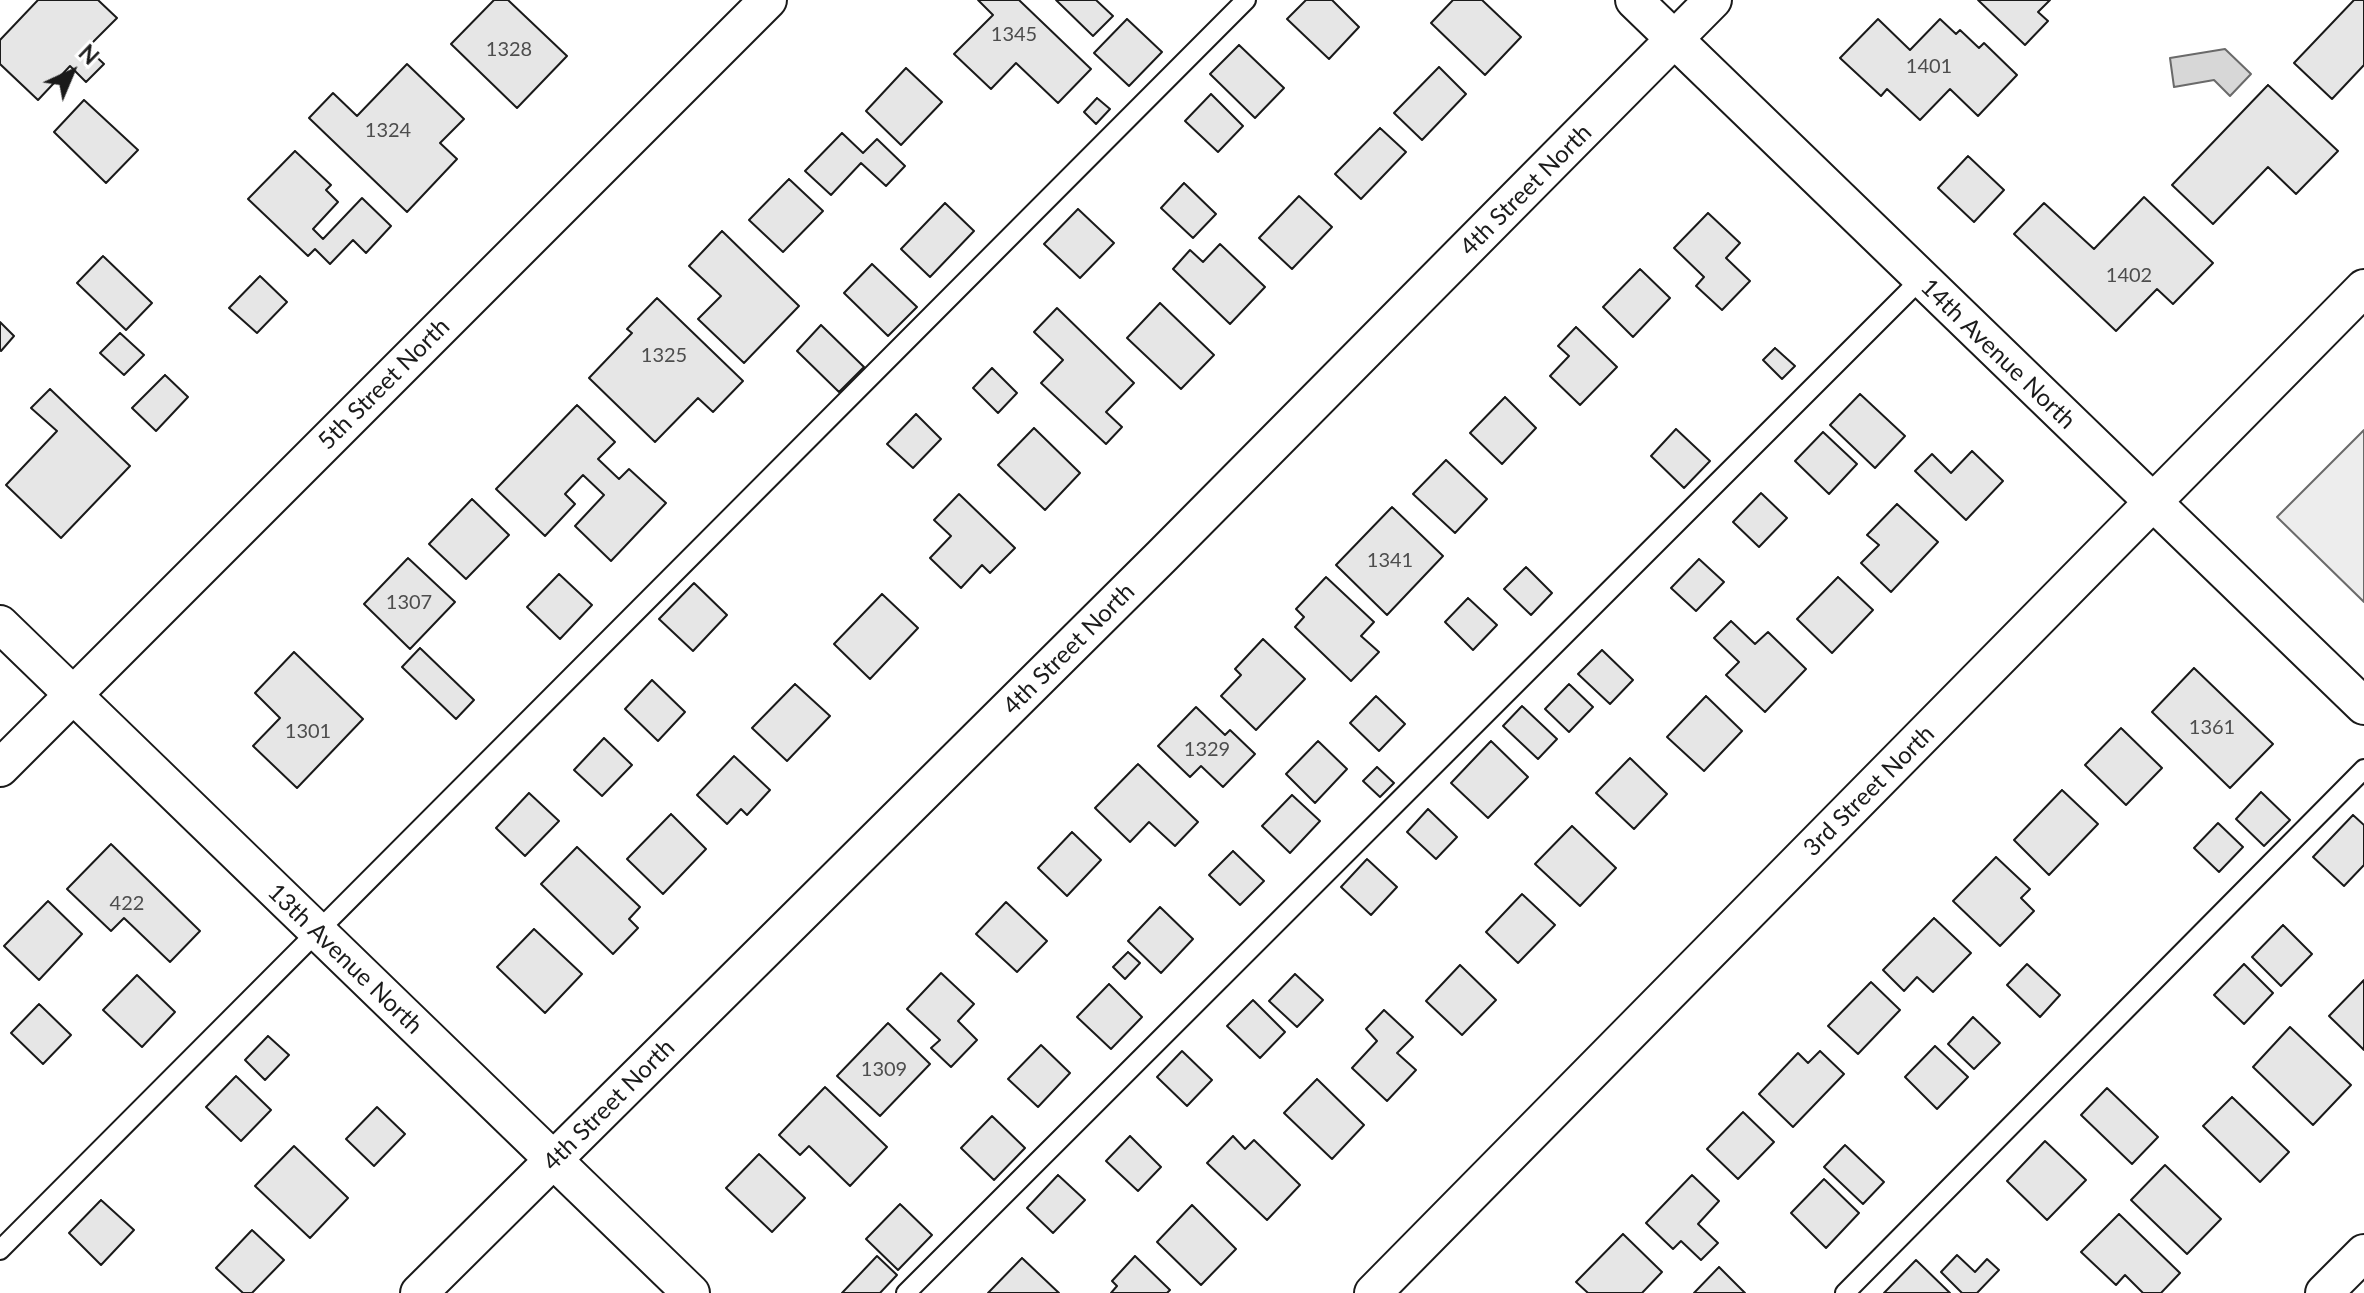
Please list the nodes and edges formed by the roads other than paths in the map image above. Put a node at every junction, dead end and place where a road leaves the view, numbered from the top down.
1 (768, 0) edge
2 (1246, 0) edge
3 (1634, 0) edge
4 (1713, 0) edge
5 (1675, 39) junction
6 (1921, 279) junction
7 (2364, 288) edge
8 (2153, 503) junction
9 (0, 624) edge
10 (71, 696) junction
11 (2364, 706) edge
12 (0, 768) edge
13 (2364, 769) edge
14 (317, 932) junction
15 (553, 1160) junction
16 (0, 1250) edge
17 (2364, 1253) edge
18 (419, 1293) edge
19 (691, 1293) edge
20 (906, 1293) edge
21 (1373, 1293) edge
22 (1845, 1293) edge
23 (2324, 1293) edge

1 - 10 street, 5th Street North
2 - 14 lane
3 - 5 street, 14th Avenue North
4 - 5 street, 4th Street North
5 - 6 street, 14th Avenue North
5 - 15 street, 4th Street North
6 - 8 street, 14th Avenue North
6 - 20 lane
7 - 8 street, 3rd Street North
8 - 11 street, 14th Avenue North
8 - 21 street, 3rd Street North
9 - 10 street, 13th Avenue North
10 - 12 street, 5th Street North
10 - 14 street, 13th Avenue North
13 - 22 lane
14 - 15 street, 13th Avenue North
14 - 16 lane
15 - 18 street, 4th Street North
15 - 19 street, 13th Avenue North
17 - 23 street

